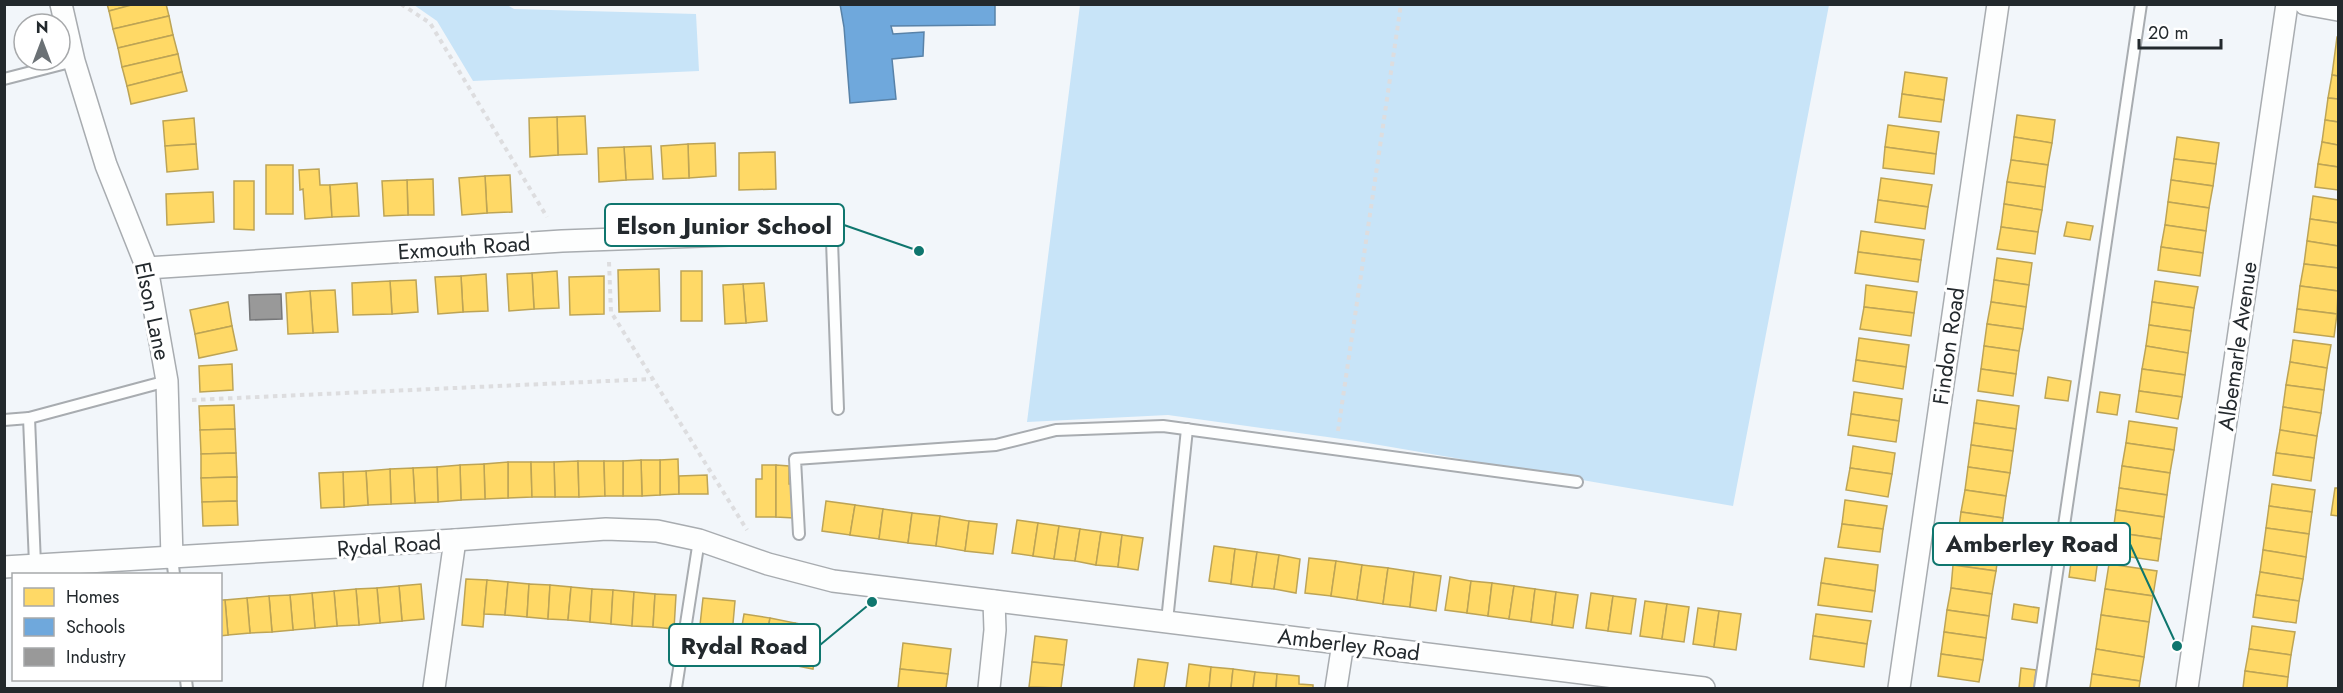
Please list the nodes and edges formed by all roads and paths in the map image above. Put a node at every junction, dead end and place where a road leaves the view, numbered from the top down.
1 (61, 4) edge
2 (401, 4) edge
3 (1401, 4) edge
4 (1998, 4) edge
5 (2141, 4) edge
6 (2287, 4) edge
7 (2305, 4) edge
8 (2338, 10) edge
9 (74, 61) junction
10 (4, 80) edge
11 (781, 233) joint
12 (609, 240) junction
13 (562, 241) junction
14 (147, 268) junction
15 (652, 379) junction
16 (167, 391) junction
17 (838, 409) dead end
18 (29, 418) junction
19 (4, 420) edge
20 (1187, 429) junction
21 (1336, 449) junction
22 (1577, 482) dead end
23 (799, 534) dead end
24 (455, 540) junction
25 (699, 540) junction
26 (35, 564) junction
27 (768, 564) junction
28 (173, 566) edge
29 (4, 567) edge
30 (994, 602) junction
31 (1167, 621) junction
32 (1343, 643) junction
33 (434, 688) edge
34 (676, 688) edge
35 (989, 688) edge
36 (1336, 688) edge
37 (1704, 688) edge
38 (1899, 688) edge
39 (2040, 688) edge
40 (2187, 688) edge

1 - 9 street, Elson Lane
2 - 13 path
3 - 21 path
4 - 38 street, Findon Road
5 - 39 lane
6 - 40 street, Albemarle Avenue
7 - 8 street
9 - 10 lane
9 - 14 street, Elson Lane
11 - 12 street, Exmouth Road
11 - 17 lane
12 - 13 street, Exmouth Road
12 - 15 path
13 - 14 street, Exmouth Road
14 - 16 street, Elson Lane
15 - 16 path
15 - 27 path
16 - 18 lane
16 - 28 street, Elson Lane
18 - 19 lane
18 - 26 lane
20 - 21 lane
20 - 23 lane
20 - 31 lane
21 - 22 lane
24 - 25 street, Rydal Road
24 - 28 street, Rydal Road
24 - 33 street
25 - 27 street, Rydal Road
25 - 34 lane
26 - 28 street, Rydal Road
26 - 29 street, Rydal Road
27 - 30 street, Rydal Road
30 - 31 street, Amberley Road
30 - 35 street
31 - 32 street, Amberley Road
32 - 36 street
32 - 37 street, Amberley Road

